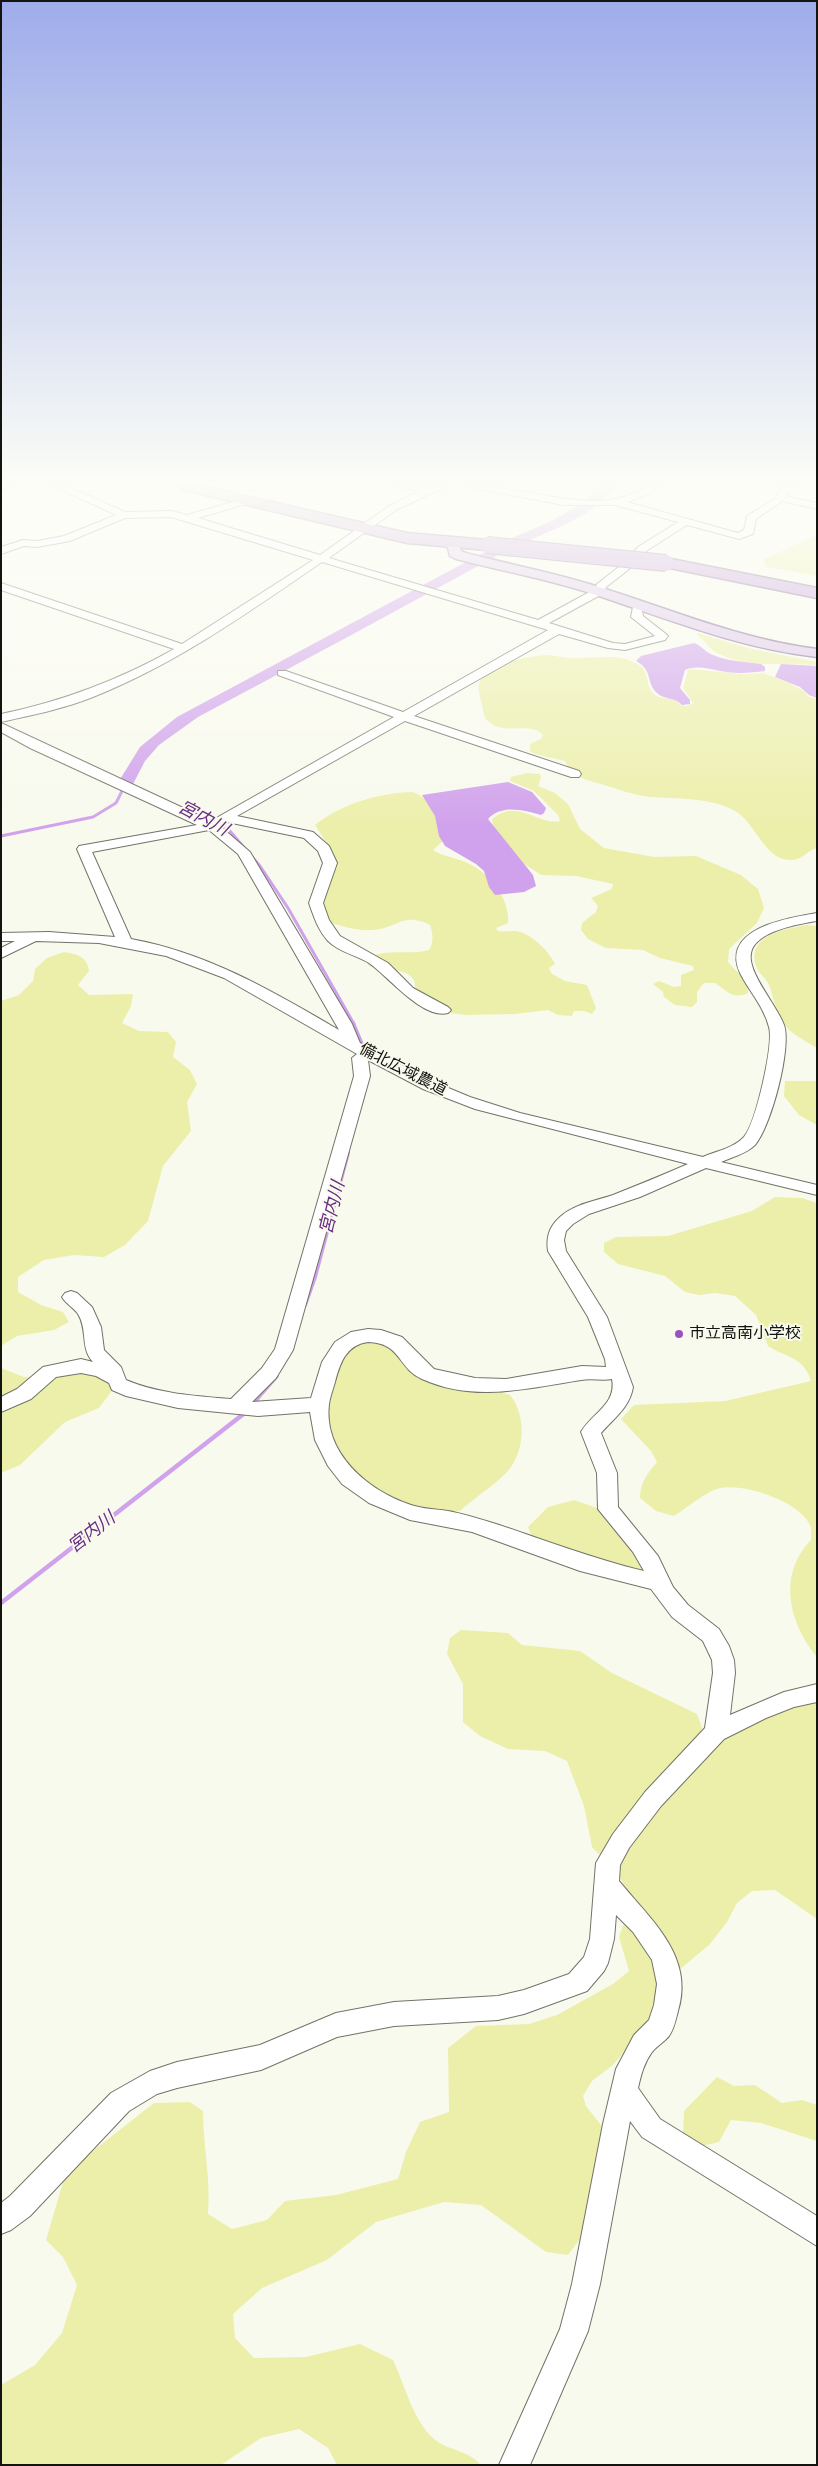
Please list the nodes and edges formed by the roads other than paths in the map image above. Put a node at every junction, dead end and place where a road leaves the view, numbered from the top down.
1 (45, 601) edge
2 (256, 601) edge
3 (462, 601) edge
4 (583, 601) edge
5 (625, 601) edge
6 (642, 607) junction
7 (541, 624) junction
8 (559, 629) junction
9 (183, 648) junction
10 (817, 653) edge
11 (282, 674) dead end
12 (404, 717) junction
13 (1, 718) edge
14 (1, 727) edge
15 (575, 774) dead end
16 (226, 818) junction
17 (211, 826) junction
18 (817, 917) edge
19 (36, 936) junction
20 (1, 937) edge
21 (124, 943) junction
22 (1, 954) edge
23 (443, 1010) dead end
24 (362, 1053) junction
25 (705, 1163) junction
26 (817, 1190) edge
27 (71, 1297) dead end
28 (616, 1365) junction
29 (116, 1379) junction
30 (319, 1404) junction
31 (1, 1405) edge
32 (242, 1408) junction
33 (658, 1583) junction
34 (817, 1693) edge
35 (716, 1732) junction
36 (606, 1884) junction
37 (624, 2091) junction
38 (1, 2220) edge
39 (817, 2232) edge
40 (514, 2465) edge

1 - 9 street
2 - 9 street
3 - 7 street
4 - 7 street
5 - 6 main road
6 - 8 street
6 - 10 main road
7 - 8 street
8 - 12 street
9 - 13 street
11 - 12 street
12 - 15 street
12 - 16 street
14 - 17 street
16 - 17 street
16 - 23 street
17 - 21 street
17 - 24 street
18 - 25 street
19 - 20 street, 備北広域農道
19 - 21 street, 備北広域農道
19 - 22 street
21 - 24 street, 備北広域農道
24 - 25 street, 備北広域農道
24 - 32 street
25 - 26 street, 備北広域農道
25 - 28 street
27 - 29 street
28 - 30 street
28 - 33 street
29 - 31 street
29 - 32 street
30 - 32 street
30 - 33 street
33 - 35 street
34 - 35 street
35 - 36 street
36 - 37 street
36 - 38 street
37 - 39 street
37 - 40 street

